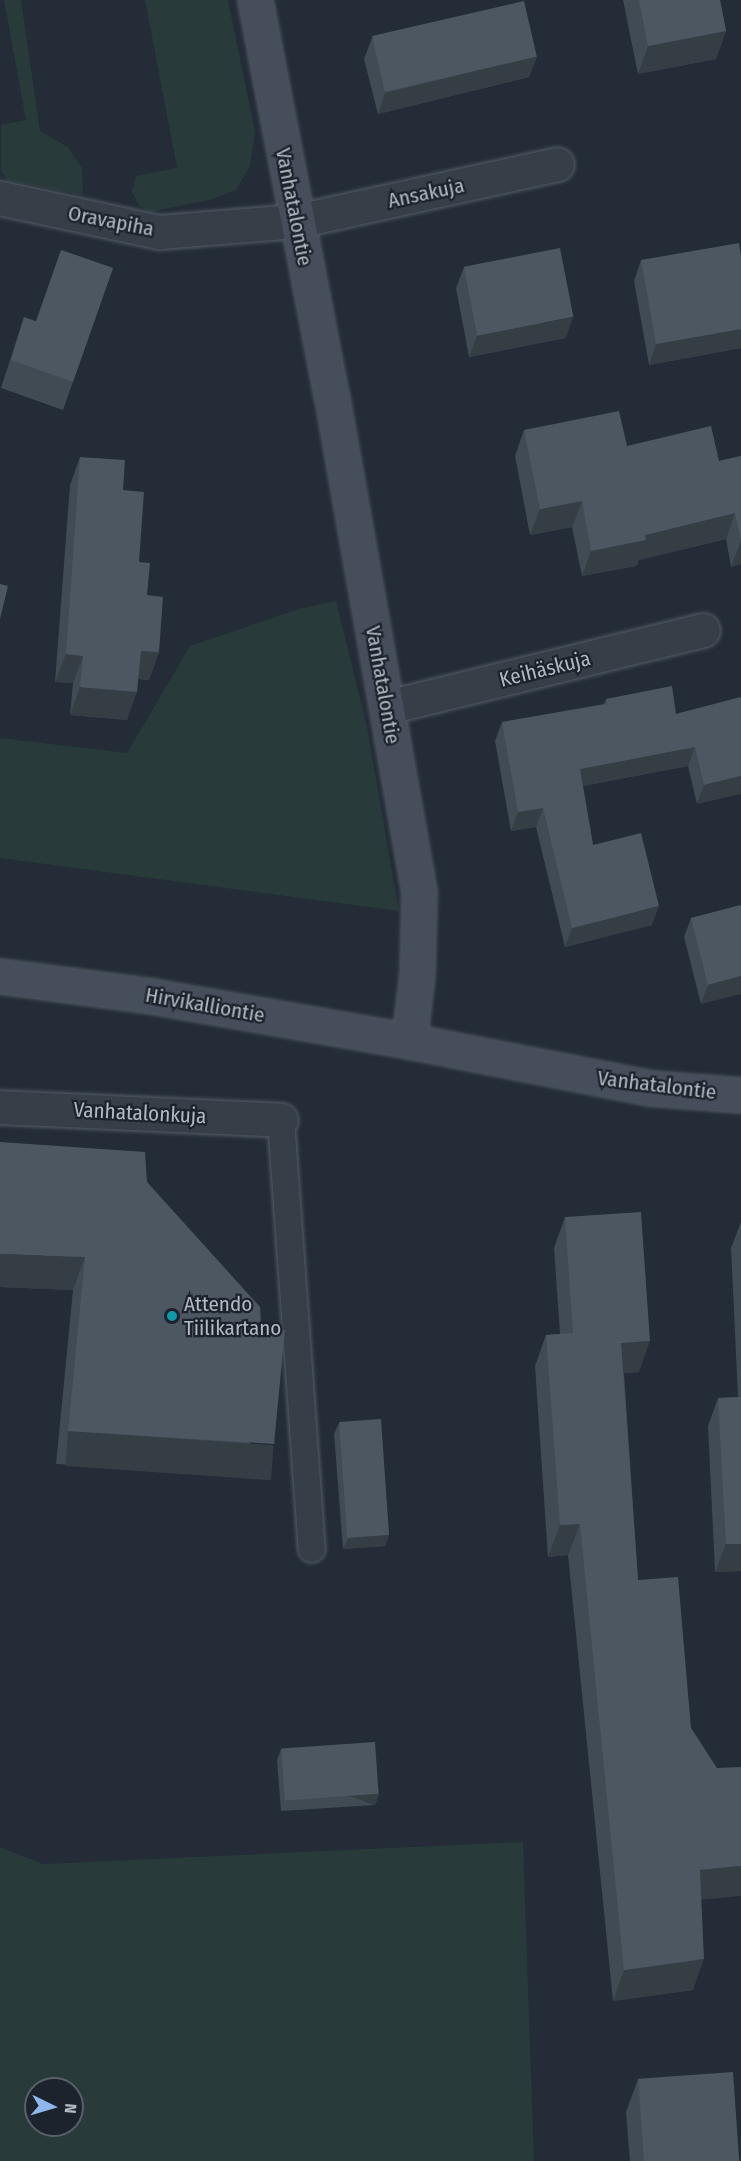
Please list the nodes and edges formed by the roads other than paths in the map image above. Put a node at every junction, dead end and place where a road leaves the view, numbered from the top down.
1 (255, 0) edge
2 (557, 164) dead end
3 (0, 198) edge
4 (296, 221) junction
5 (703, 630) dead end
6 (387, 706) junction
7 (0, 976) edge
8 (409, 1041) junction
9 (741, 1095) edge
10 (0, 1107) edge
11 (281, 1120) joint
12 (312, 1549) dead end

1 - 4 street, Vanhatalontie
2 - 4 street, Ansakuja
3 - 4 street, Oravapiha
4 - 6 street, Vanhatalontie
5 - 6 street, Keihäskuja
6 - 8 street, Vanhatalontie
7 - 8 street, Hirvikalliontie
8 - 9 street, Vanhatalontie
10 - 11 street, Vanhatalonkuja
11 - 12 lane

